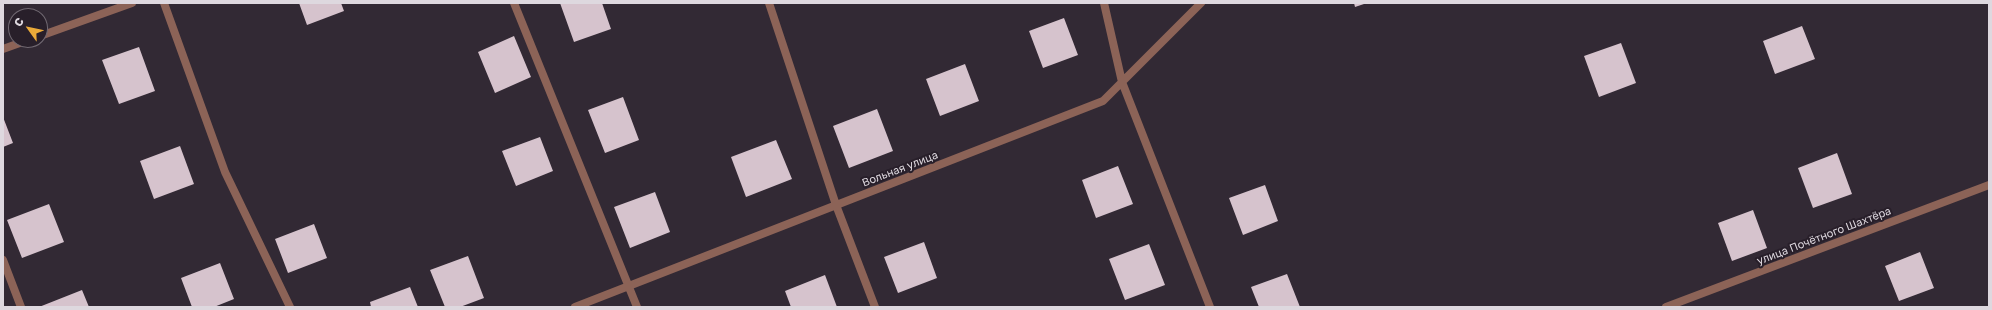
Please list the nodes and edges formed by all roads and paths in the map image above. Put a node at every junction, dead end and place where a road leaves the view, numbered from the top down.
1 (132, 3) edge
2 (164, 3) edge
3 (514, 3) edge
4 (769, 3) edge
5 (1104, 3) edge
6 (1201, 3) edge
7 (48, 33) edge
8 (1122, 82) junction
9 (1989, 186) edge
10 (836, 205) junction
11 (3, 260) edge
12 (629, 286) junction
13 (21, 307) edge
14 (290, 307) edge
15 (575, 307) edge
16 (637, 307) edge
17 (875, 307) edge
18 (1210, 307) edge
19 (1666, 307) edge

1 - 7 street
2 - 14 street
3 - 12 street
4 - 10 street
5 - 8 street
6 - 8 street, Вольная улица
8 - 10 street, Вольная улица
8 - 18 street
9 - 19 street, улица Почётного Шахтёра
10 - 12 street, Вольная улица
10 - 17 street
11 - 13 street
12 - 15 street, Вольная улица
12 - 16 street

